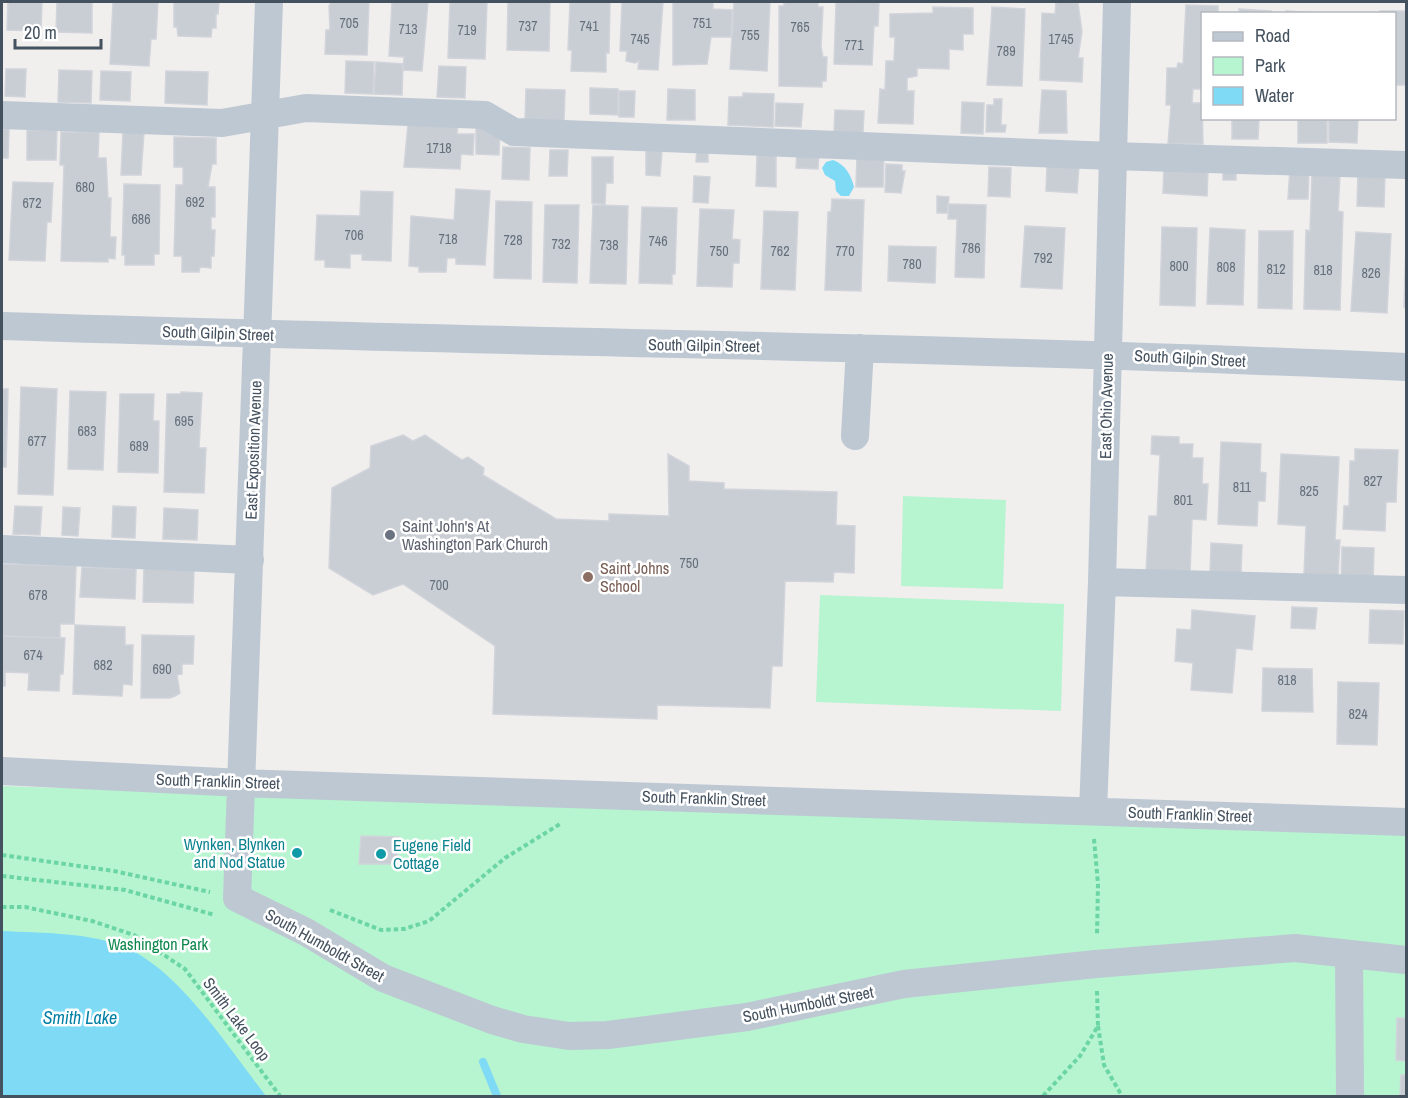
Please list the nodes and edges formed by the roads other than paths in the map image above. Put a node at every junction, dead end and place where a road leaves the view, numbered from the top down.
1 (269, 2) edge
2 (1117, 2) edge
3 (2, 115) edge
4 (265, 115) junction
5 (1112, 156) junction
6 (1407, 165) edge
7 (2, 326) edge
8 (257, 334) junction
9 (860, 348) junction
10 (1107, 354) junction
11 (1407, 367) edge
12 (855, 436) dead end
13 (2, 549) edge
14 (250, 560) junction
15 (1102, 582) junction
16 (1407, 590) edge
17 (2, 771) edge
18 (242, 783) junction
19 (1093, 811) junction
20 (1407, 822) edge
21 (230, 908) joint
22 (1349, 954) junction
23 (1407, 960) edge
24 (1350, 1096) edge

1 - 4 street, East Exposition Avenue
2 - 5 street, East Ohio Avenue
3 - 4 street
4 - 5 street
4 - 8 street, East Exposition Avenue
5 - 6 street
5 - 10 street, East Ohio Avenue
7 - 8 street, South Gilpin Street
8 - 9 street, South Gilpin Street
8 - 14 street, East Exposition Avenue
9 - 10 street, South Gilpin Street
9 - 12 street
10 - 11 street, South Gilpin Street
10 - 15 street, East Ohio Avenue
13 - 14 street
14 - 18 street, East Exposition Avenue
15 - 16 street
15 - 19 street, East Ohio Avenue
17 - 18 street, South Franklin Street
18 - 19 street, South Franklin Street
18 - 21 street, East Exposition Avenue
19 - 20 street, South Franklin Street
21 - 22 street, South Humboldt Street
22 - 23 street, South Humboldt Street
22 - 24 street

